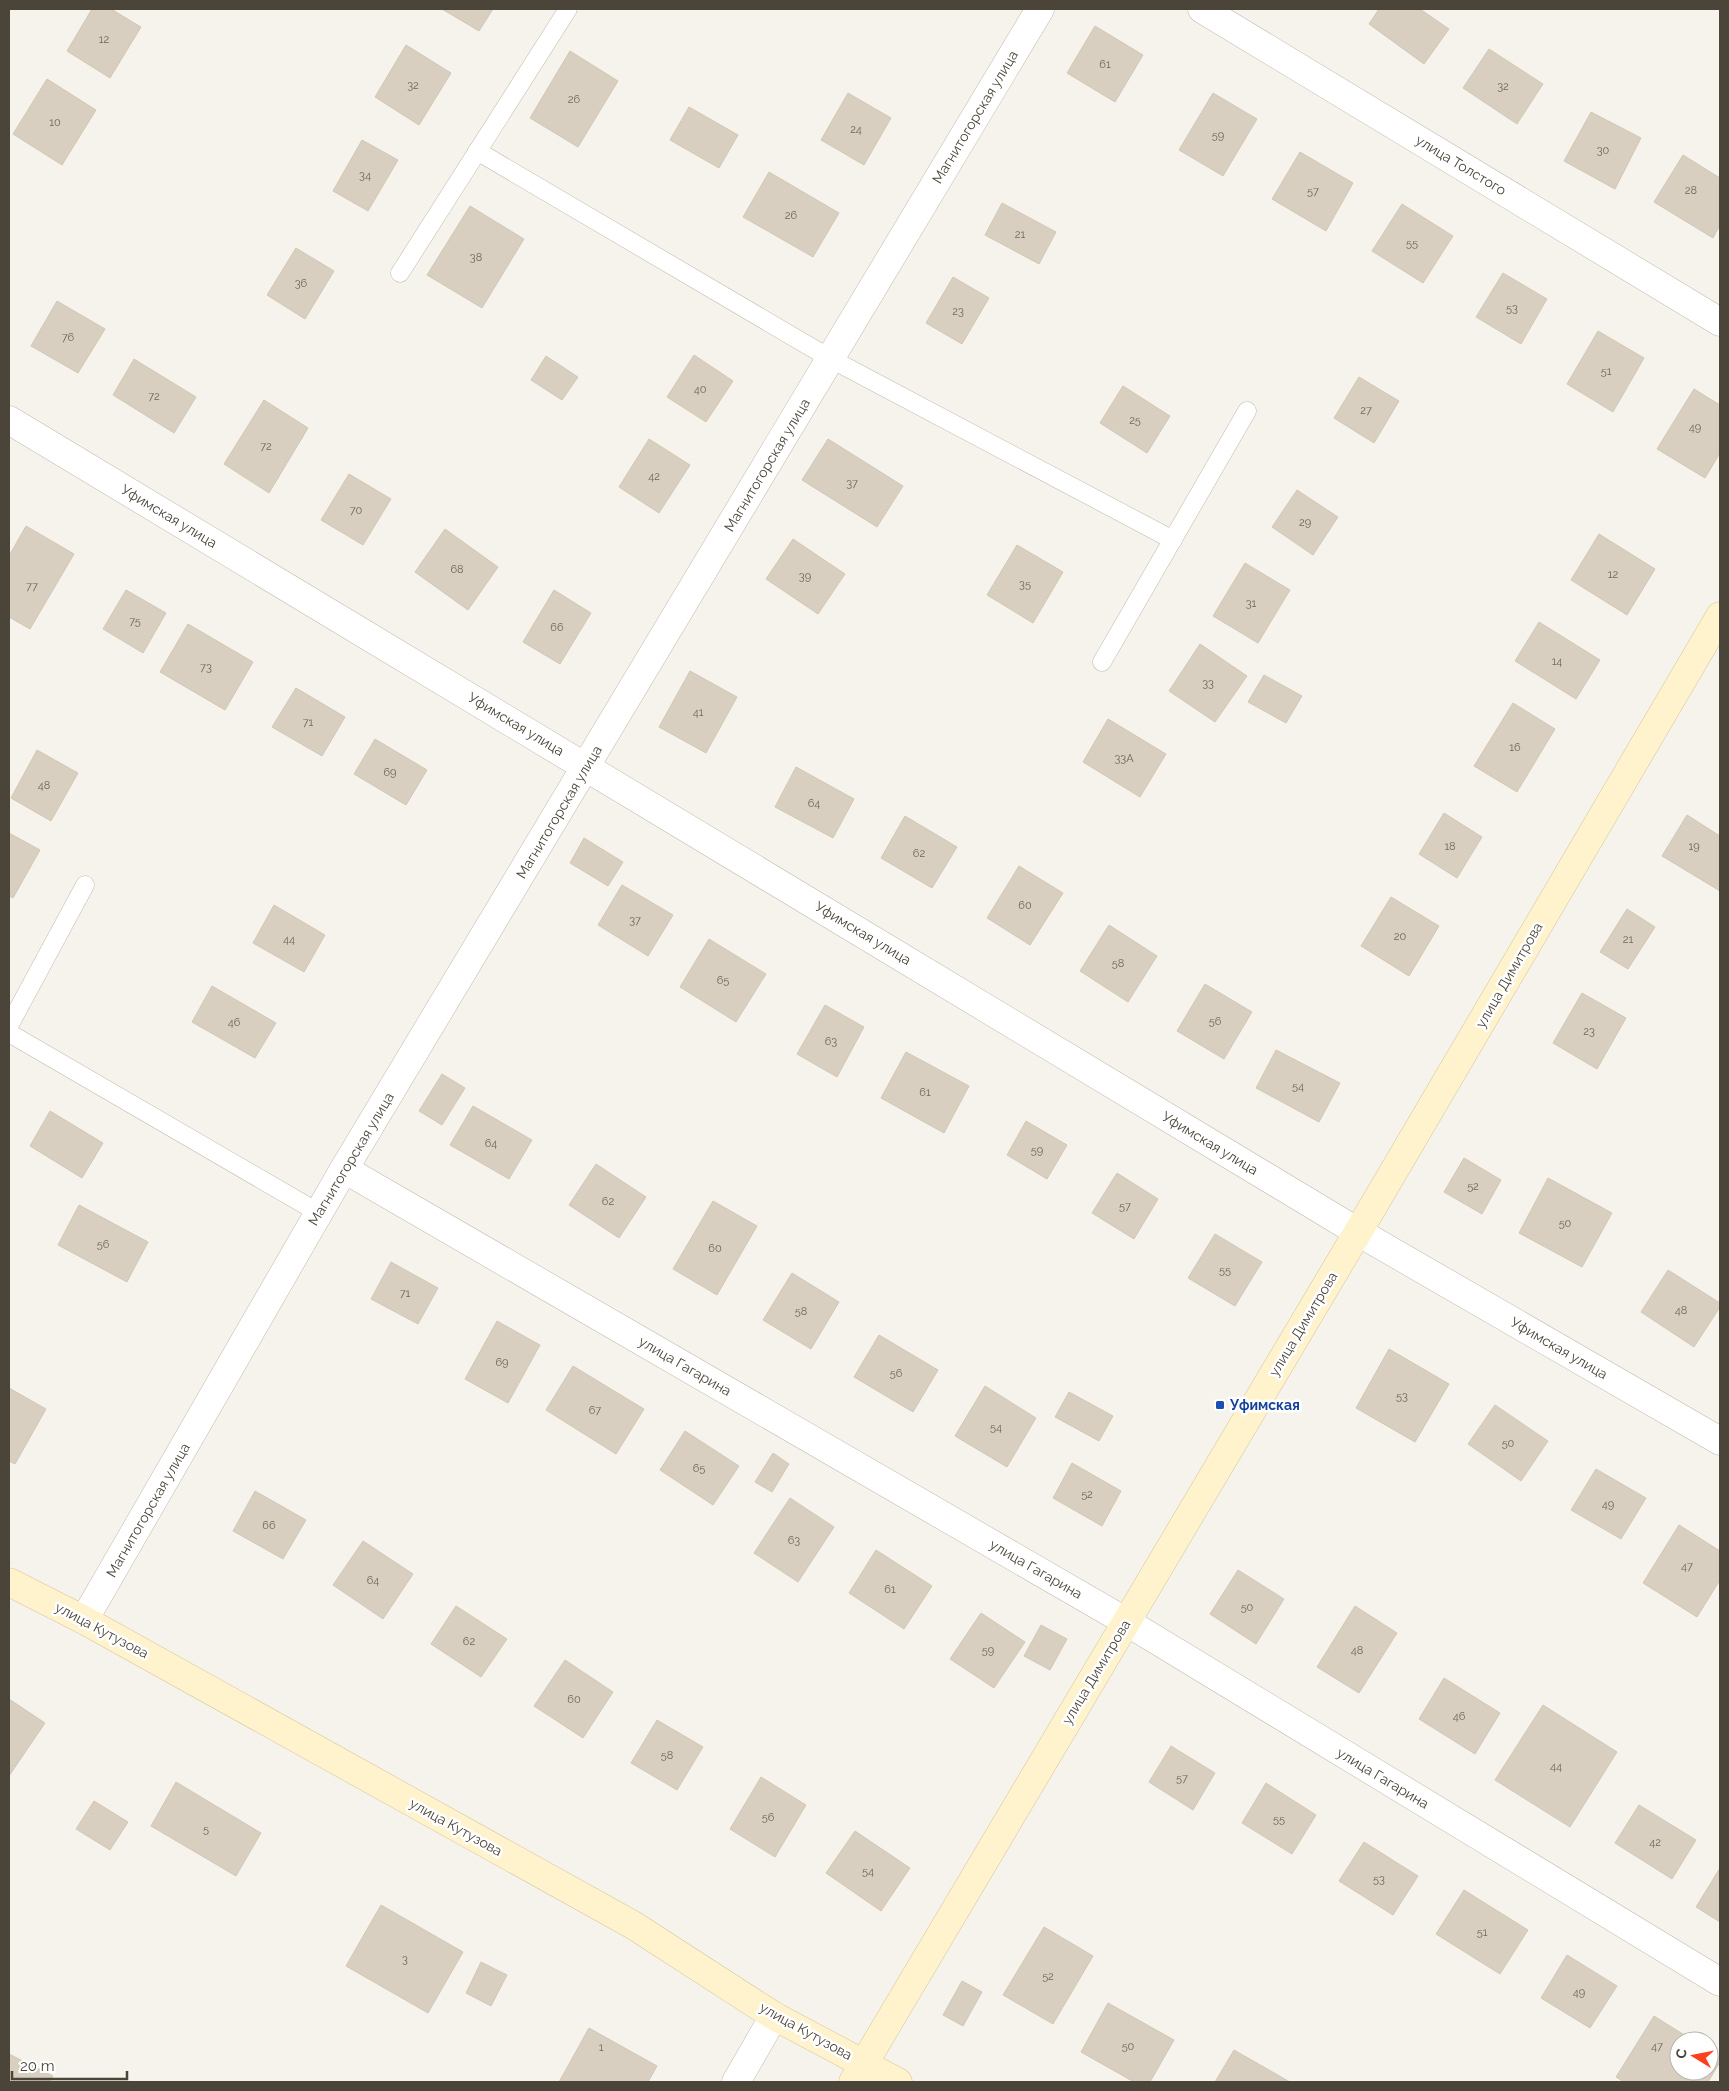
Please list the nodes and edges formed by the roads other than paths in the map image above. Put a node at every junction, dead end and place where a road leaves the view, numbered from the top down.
1 (568, 9) edge
2 (1040, 9) edge
3 (1202, 9) edge
4 (477, 151) junction
5 (400, 273) dead end
6 (1720, 322) edge
7 (831, 359) junction
8 (1248, 411) dead end
9 (9, 420) edge
10 (1173, 540) junction
11 (1720, 616) edge
12 (1102, 662) dead end
13 (586, 767) junction
14 (85, 885) dead end
15 (9, 1026) edge
16 (9, 1033) edge
17 (344, 1169) junction
18 (319, 1213) junction
19 (1358, 1232) junction
20 (1720, 1441) edge
21 (9, 1582) edge
22 (84, 1620) junction
23 (1125, 1621) junction
24 (1720, 1982) edge
25 (774, 2016) junction
26 (859, 2073) edge
27 (736, 2082) edge
28 (898, 2082) edge

1 - 4 lane
2 - 7 street, Магнитогорская улица
3 - 6 street, улица Толстого
4 - 5 lane
4 - 7 lane
7 - 10 lane
7 - 13 street, Магнитогорская улица
8 - 10 lane
9 - 13 street, Уфимская улица
10 - 12 lane
11 - 19 main road, улица Димитрова
13 - 17 street, Магнитогорская улица
13 - 19 street, Уфимская улица
14 - 15 lane
16 - 18 lane
17 - 18 street, Магнитогорская улица
17 - 23 street, улица Гагарина
18 - 22 street, Магнитогорская улица
19 - 20 street, Уфимская улица
19 - 23 main road, улица Димитрова
21 - 22 main road, улица Кутузова
22 - 25 main road, улица Кутузова
23 - 24 street, улица Гагарина
23 - 26 main road, улица Димитрова
25 - 26 main road, улица Кутузова
25 - 27 street
26 - 28 main road, улица Кутузова

